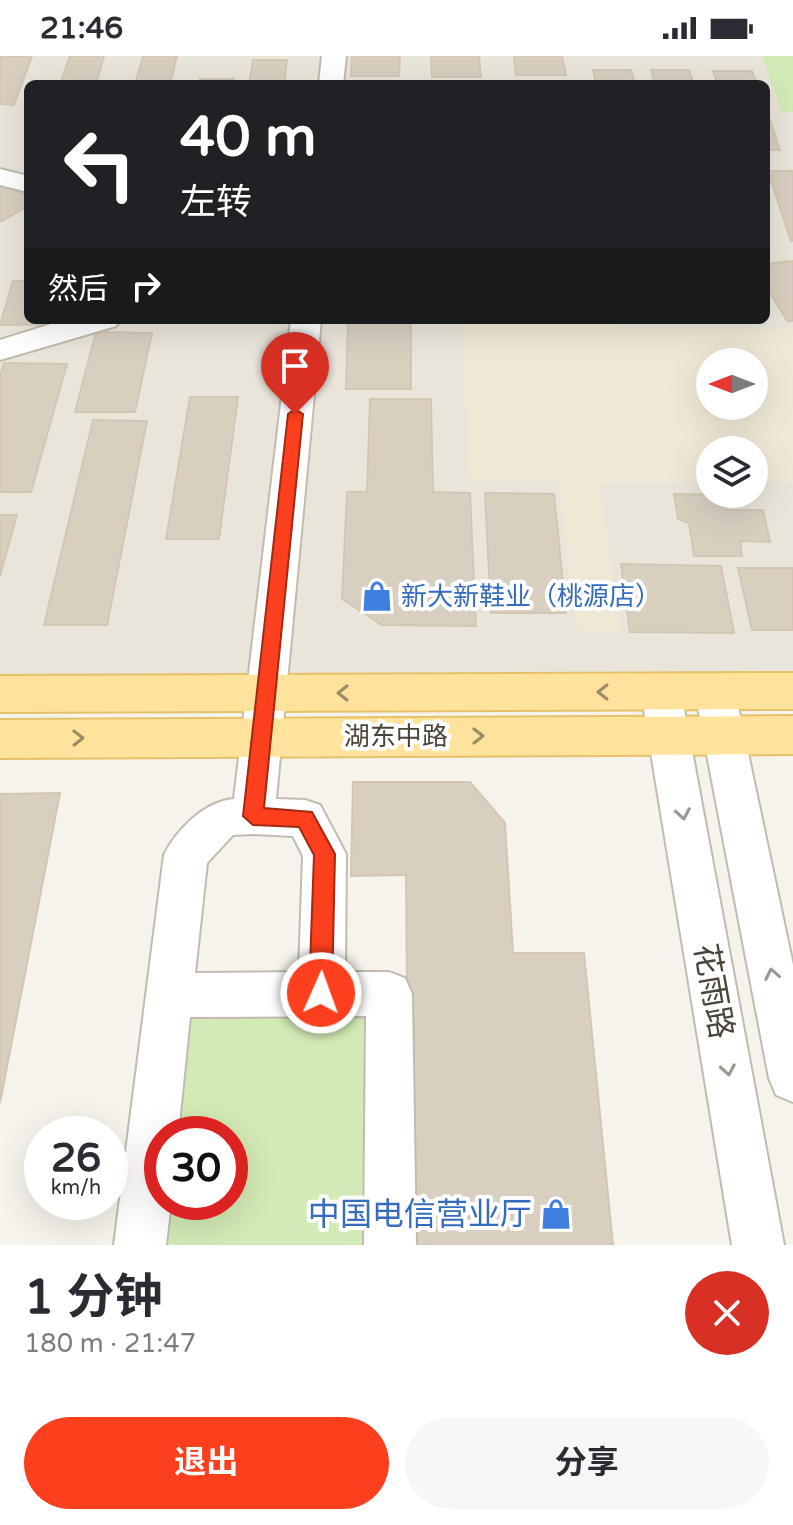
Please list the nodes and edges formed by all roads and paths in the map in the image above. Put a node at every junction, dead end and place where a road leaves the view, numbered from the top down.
1 (334, 56) edge
2 (331, 80) edge
3 (0, 177) edge
4 (24, 183) edge
5 (87, 324) edge
6 (306, 324) edge
7 (0, 350) edge
8 (793, 691) edge
9 (661, 692) junction
10 (715, 692) junction
11 (0, 694) edge
12 (263, 714) junction
13 (793, 735) edge
14 (724, 736) junction
15 (670, 737) junction
16 (0, 739) edge
17 (253, 816) junction
18 (321, 993) junction
19 (169, 995) junction
20 (793, 1078) edge
21 (140, 1245) edge
22 (390, 1245) edge
23 (758, 1245) edge

1 - 2 street
3 - 4 street
5 - 7 street
6 - 12 street
8 - 10 main road, 湖东中路
9 - 10 main road, 湖东中路
9 -> 12 main road, 湖东中路
9 - 15 street, 花雨路
10 - 14 street
11 - 12 main road, 湖东中路
12 -> 15 main road, 湖东中路
16 -> 12 main road, 湖东中路
12 - 17 street
13 - 14 main road, 湖东中路
14 - 15 main road, 湖东中路
20 -> 14 street
15 -> 23 street, 花雨路
17 - 18 street
17 - 19 street
18 - 19 street
18 - 22 street
19 - 21 street

